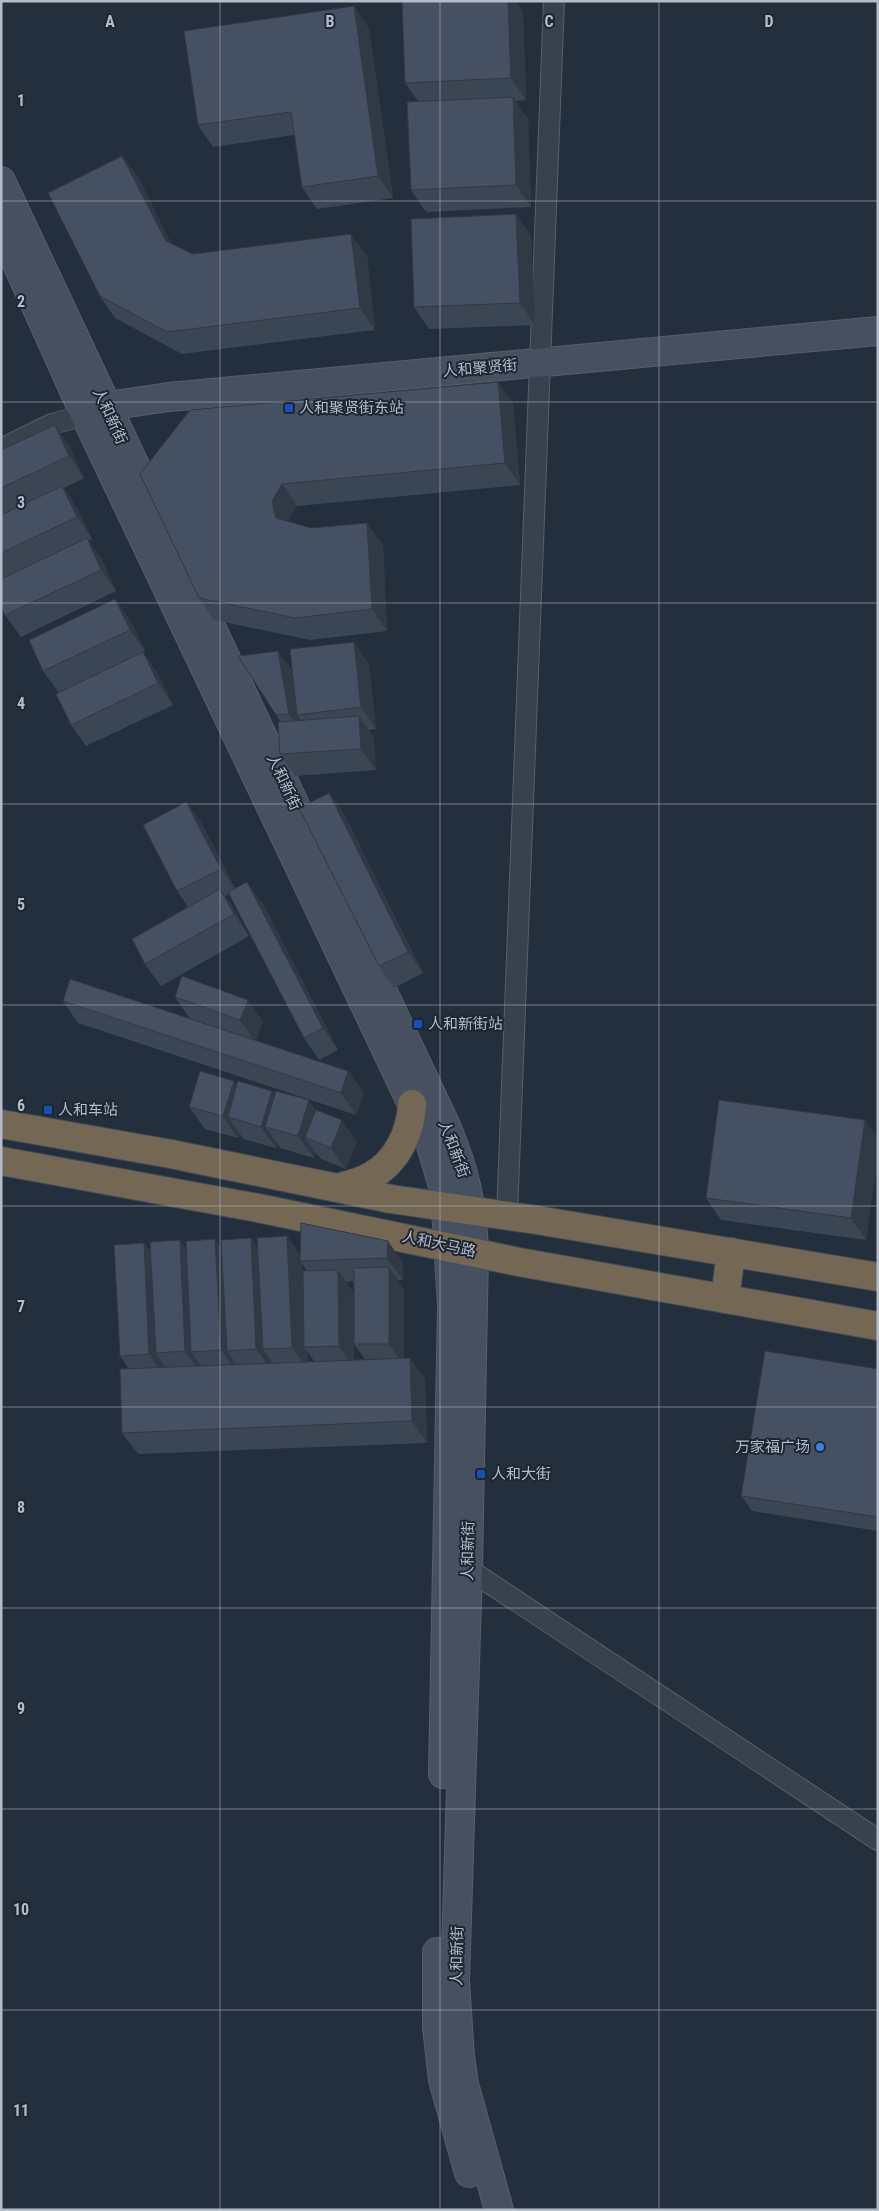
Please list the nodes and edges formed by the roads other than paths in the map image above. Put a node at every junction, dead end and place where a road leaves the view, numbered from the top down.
1 (554, 1) edge
2 (1, 181) edge
3 (1, 228) edge
4 (878, 331) edge
5 (540, 362) junction
6 (96, 411) junction
7 (1, 449) edge
8 (412, 1104) junction
9 (1, 1124) edge
10 (1, 1161) edge
11 (337, 1188) junction
12 (459, 1210) junction
13 (507, 1215) junction
14 (461, 1249) junction
15 (731, 1252) junction
16 (878, 1277) edge
17 (724, 1299) junction
18 (878, 1326) edge
19 (468, 1569) junction
20 (878, 1840) edge
21 (481, 2210) edge
22 (499, 2210) edge

1 - 5 street
2 - 6 street, 人和新街
3 - 6 street, 人和新街
4 - 5 street, 人和聚贤街
5 - 6 street, 人和聚贤街
5 - 13 street
6 - 7 street
6 - 8 street, 人和新街
6 - 12 street, 人和新街
8 - 11 highway
8 - 12 street, 人和新街
9 - 11 highway
10 - 14 highway, 人和大马路
11 - 12 highway
12 - 13 highway
12 - 14 street, 人和新街
13 - 15 highway
14 - 17 highway, 人和大马路
14 - 19 street, 人和新街
14 - 21 street, 人和新街
15 - 16 highway
15 - 17 highway
17 - 18 highway, 人和大马路
19 - 20 street
19 - 22 street, 人和新街

